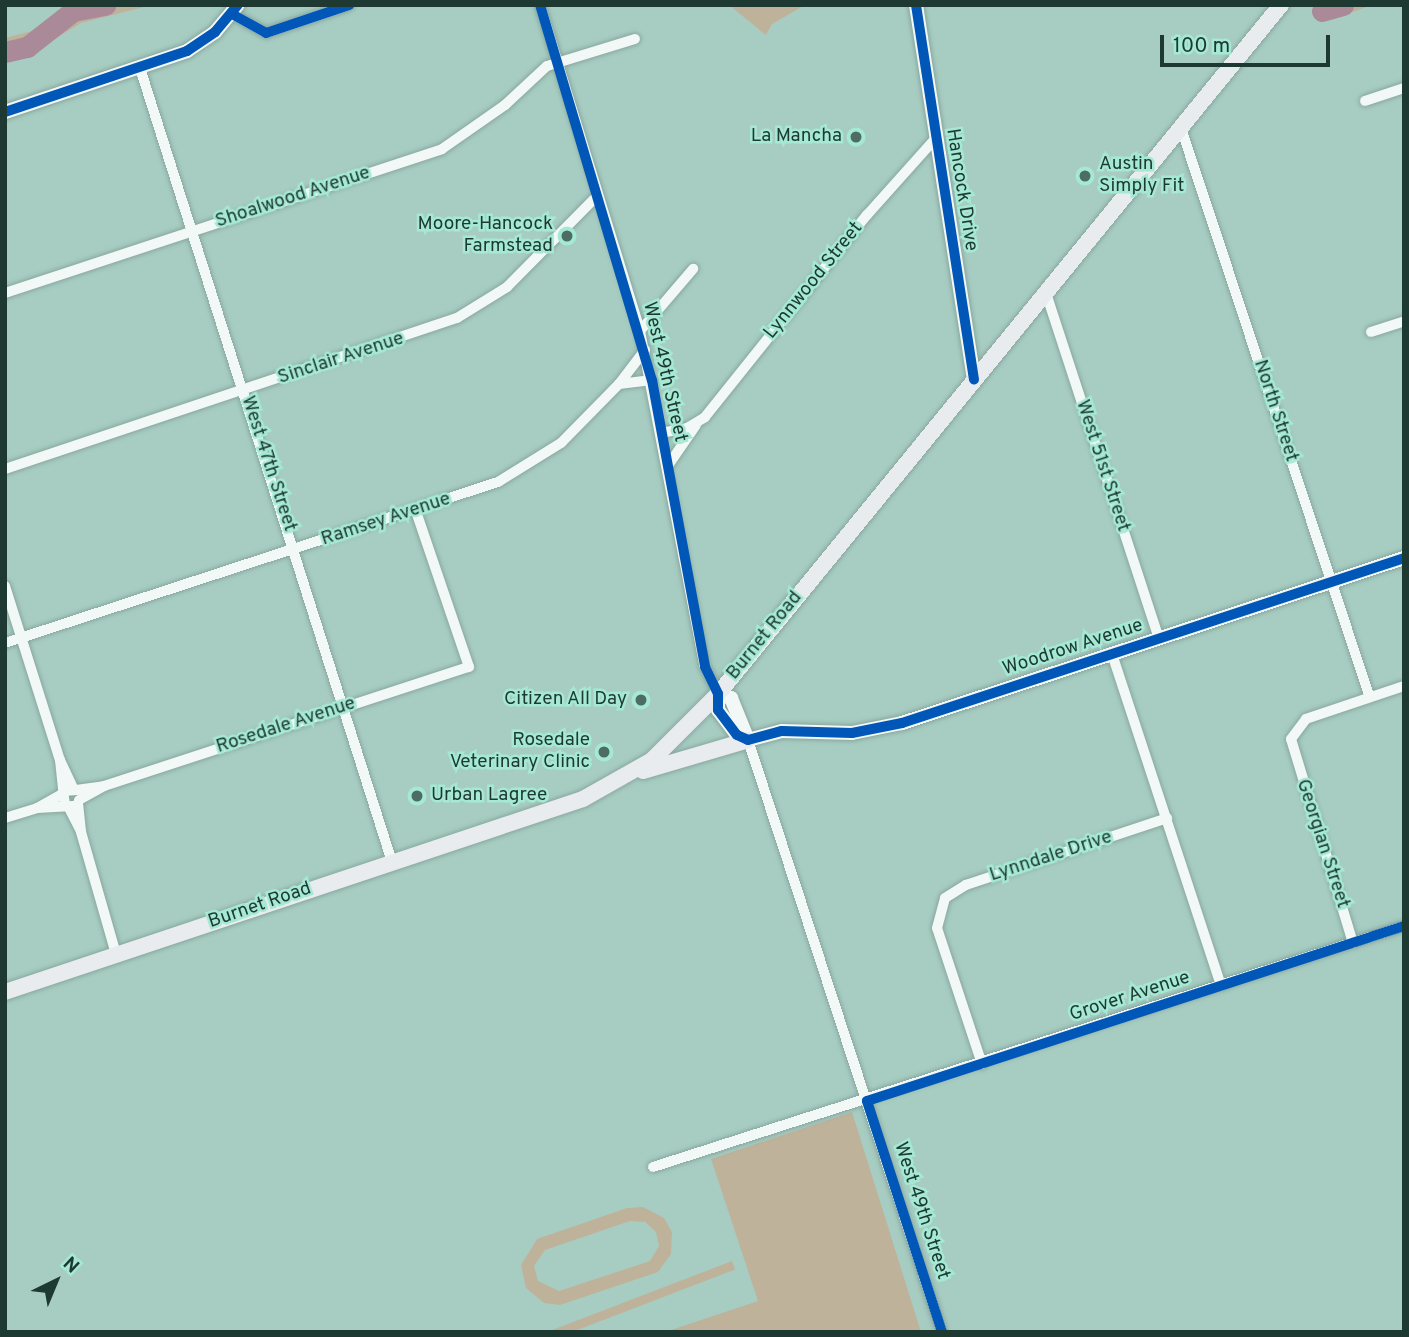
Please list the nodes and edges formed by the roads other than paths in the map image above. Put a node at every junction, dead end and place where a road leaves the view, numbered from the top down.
1 (349, 5) edge
2 (540, 5) edge
3 (916, 5) edge
4 (1281, 5) edge
5 (235, 10) edge
6 (635, 39) dead end
7 (558, 63) junction
8 (140, 68) junction
9 (1404, 88) edge
10 (1365, 101) dead end
11 (5, 111) edge
12 (1181, 128) junction
13 (935, 139) junction
14 (598, 195) junction
15 (194, 230) junction
16 (693, 269) dead end
17 (5, 293) edge
18 (1046, 293) junction
19 (1404, 321) edge
20 (640, 331) junction
21 (1371, 332) dead end
22 (645, 350) junction
23 (652, 380) junction
24 (974, 380) junction
25 (619, 384) junction
26 (244, 391) junction
27 (696, 425) junction
28 (661, 433) junction
29 (667, 467) junction
30 (5, 470) edge
31 (416, 511) junction
32 (295, 550) junction
33 (1404, 558) edge
34 (1332, 582) junction
35 (5, 586) edge
36 (21, 638) junction
37 (1159, 639) junction
38 (5, 643) edge
39 (1112, 654) junction
40 (1404, 686) edge
41 (718, 694) junction
42 (1369, 695) junction
43 (342, 708) junction
44 (748, 740) junction
45 (631, 775) junction
46 (70, 797) junction
47 (5, 818) edge
48 (1167, 818) junction
49 (392, 862) junction
50 (1404, 926) edge
51 (1353, 943) junction
52 (116, 954) junction
53 (1221, 986) junction
54 (5, 992) edge
55 (982, 1064) junction
56 (867, 1101) junction
57 (653, 1167) dead end
58 (942, 1332) edge

1 - 5 street
2 - 7 street, West 49th Street
3 - 13 street, Hancock Drive
4 - 12 main road, Burnet Road
5 - 8 street
6 - 7 street, Shoalwood Avenue
7 - 14 street, West 49th Street
7 - 15 street, Shoalwood Avenue
8 - 11 street
8 - 15 street, West 47th Street
9 - 10 street
12 - 18 main road, Burnet Road
12 - 34 street, North Street
13 - 24 street, Hancock Drive
13 - 27 street, Lynnwood Street
14 - 20 street, West 49th Street
14 - 26 street, Sinclair Avenue
15 - 17 street, Shoalwood Avenue
15 - 26 street, West 47th Street
16 - 20 street
18 - 24 main road, Burnet Road
18 - 37 street, West 51st Street
19 - 21 street
20 - 22 street, West 49th Street
22 - 23 street, West 49th Street
22 - 25 street, Ramsey Avenue
23 - 25 street
23 - 28 street, West 49th Street
24 - 41 main road, Burnet Road
25 - 31 street, Ramsey Avenue
26 - 30 street, Sinclair Avenue
26 - 32 street, West 47th Street
27 - 28 street
27 - 29 street, Lynnwood Street
28 - 29 street, West 49th Street
29 - 41 street, West 49th Street
31 - 32 street, Ramsey Avenue
31 - 43 street, Rosedale Avenue
32 - 36 street, Ramsey Avenue
32 - 43 street, West 47th Street
33 - 34 street, Woodrow Avenue
34 - 37 street, Woodrow Avenue
34 - 42 street, North Street
35 - 36 street
36 - 38 street, Ramsey Avenue
36 - 46 street
37 - 39 street, Woodrow Avenue
39 - 44 street, Woodrow Avenue
39 - 48 street
40 - 42 street
41 - 44 street, West 49th Street
41 - 45 main road, Burnet Road
42 - 51 street, Georgian Street
43 - 46 street, Rosedale Avenue
43 - 49 street, West 47th Street
44 - 45 main road
44 - 56 street, West 49th Street
45 - 49 main road, Burnet Road
46 - 47 street, Rosedale Avenue
46 - 52 street
48 - 53 street
48 - 55 street, Lynndale Drive
49 - 52 main road, Burnet Road
50 - 51 street, Grover Avenue
51 - 53 street, Grover Avenue
52 - 54 main road, Burnet Road
53 - 55 street, Grover Avenue
55 - 56 street, Grover Avenue
56 - 57 street, Grover Avenue
56 - 58 street, West 49th Street

